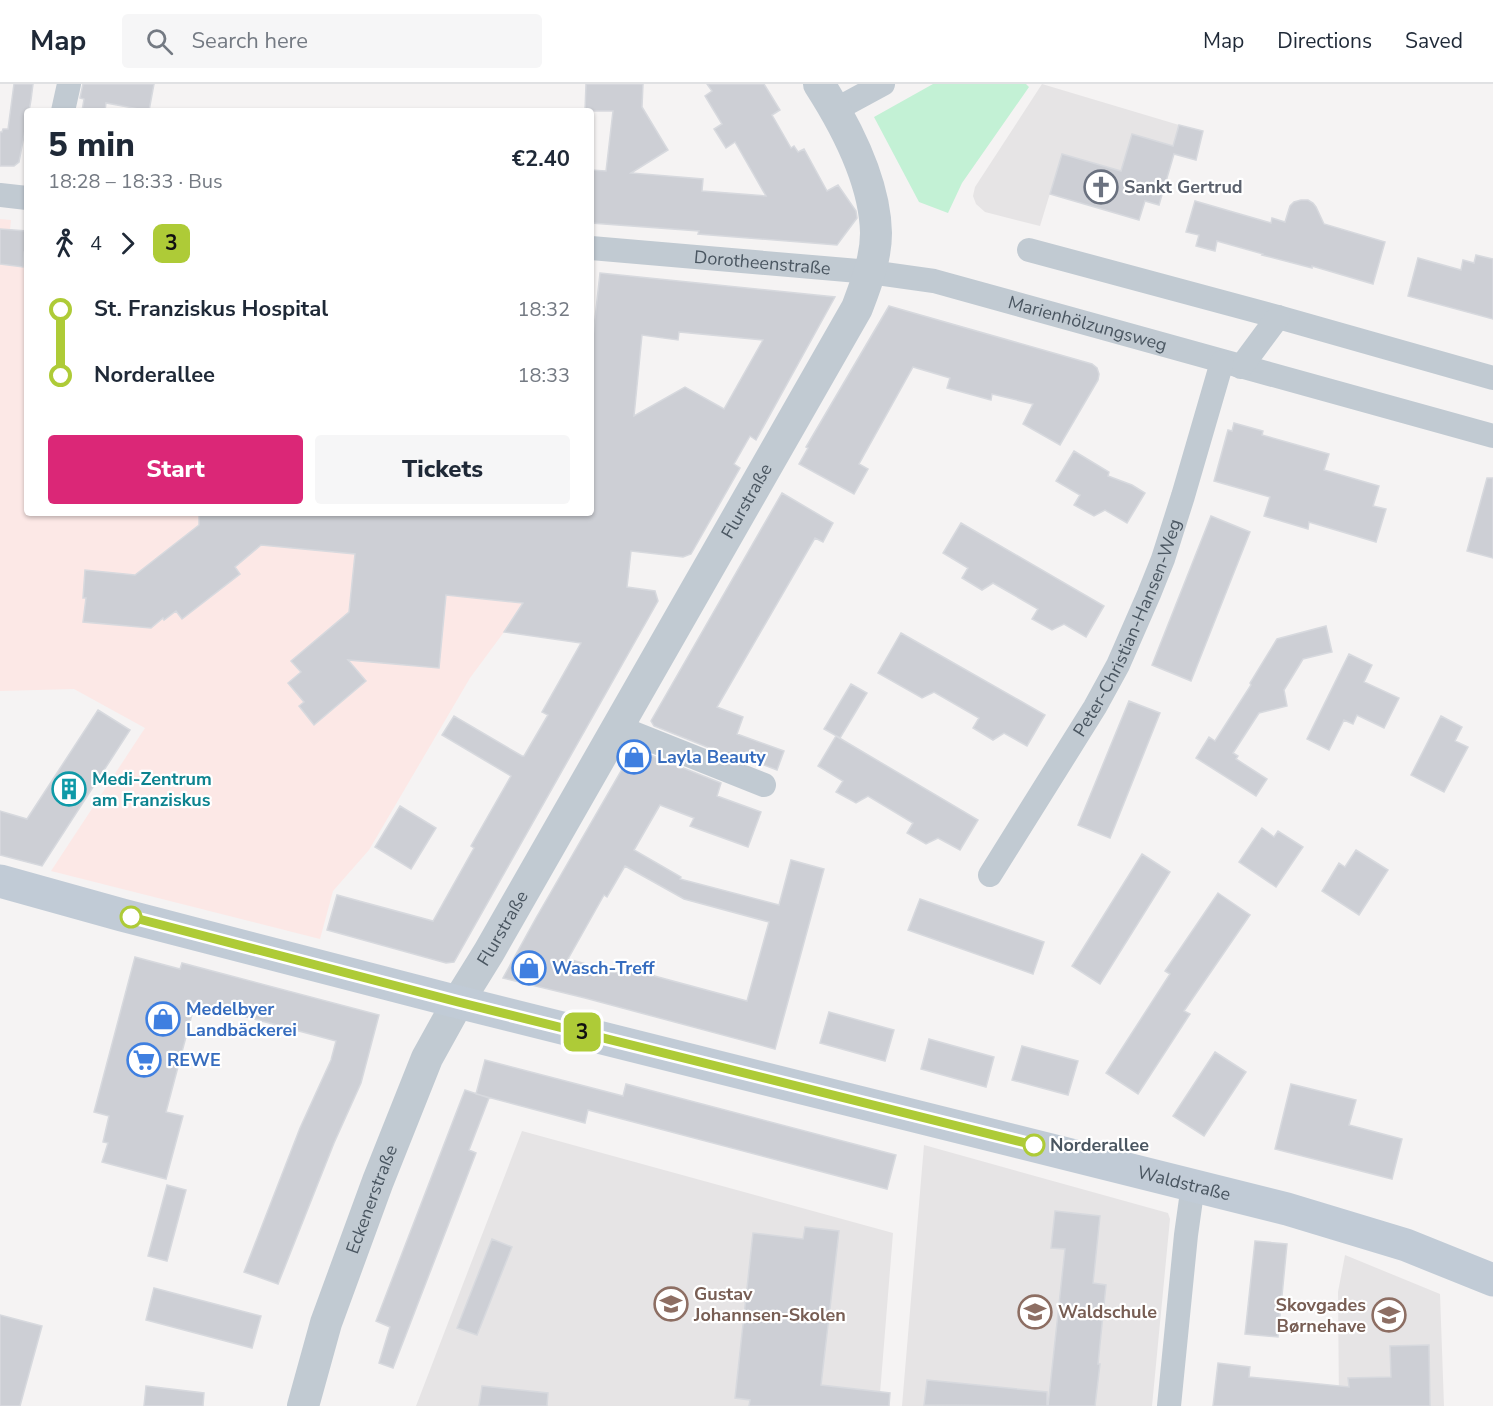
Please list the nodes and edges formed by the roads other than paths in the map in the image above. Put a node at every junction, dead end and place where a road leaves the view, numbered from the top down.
1 (69, 84) edge
2 (819, 84) edge
3 (883, 84) edge
4 (64, 108) edge
5 (835, 110) junction
6 (0, 195) edge
7 (24, 198) edge
8 (594, 248) edge
9 (1029, 250) dead end
10 (870, 272) junction
11 (934, 281) joint
12 (1278, 316) junction
13 (1232, 364) junction
14 (1493, 378) edge
15 (1493, 436) edge
16 (618, 727) junction
17 (764, 785) dead end
18 (990, 875) dead end
19 (0, 881) edge
20 (458, 1002) junction
21 (1193, 1185) junction
22 (1493, 1280) edge
23 (303, 1406) edge
24 (1169, 1406) edge

1 - 4 street
2 - 5 street
3 - 5 street
5 - 10 street
6 - 7 street
8 - 10 street, Dorotheenstraße
9 - 12 street
10 - 11 street, Dorotheenstraße
10 - 16 street, Flurstraße
11 - 13 street, Marienhölzungsweg
12 - 13 street
12 - 14 street
13 - 15 street, Marienhölzungsweg
13 - 18 street, Peter-Christian-Hansen-Weg
16 - 17 street
16 - 20 street, Flurstraße
19 - 20 main road, Waldstraße
20 - 21 main road, Waldstraße
20 - 23 street, Eckenerstraße
21 - 22 main road, Waldstraße
21 - 24 street

